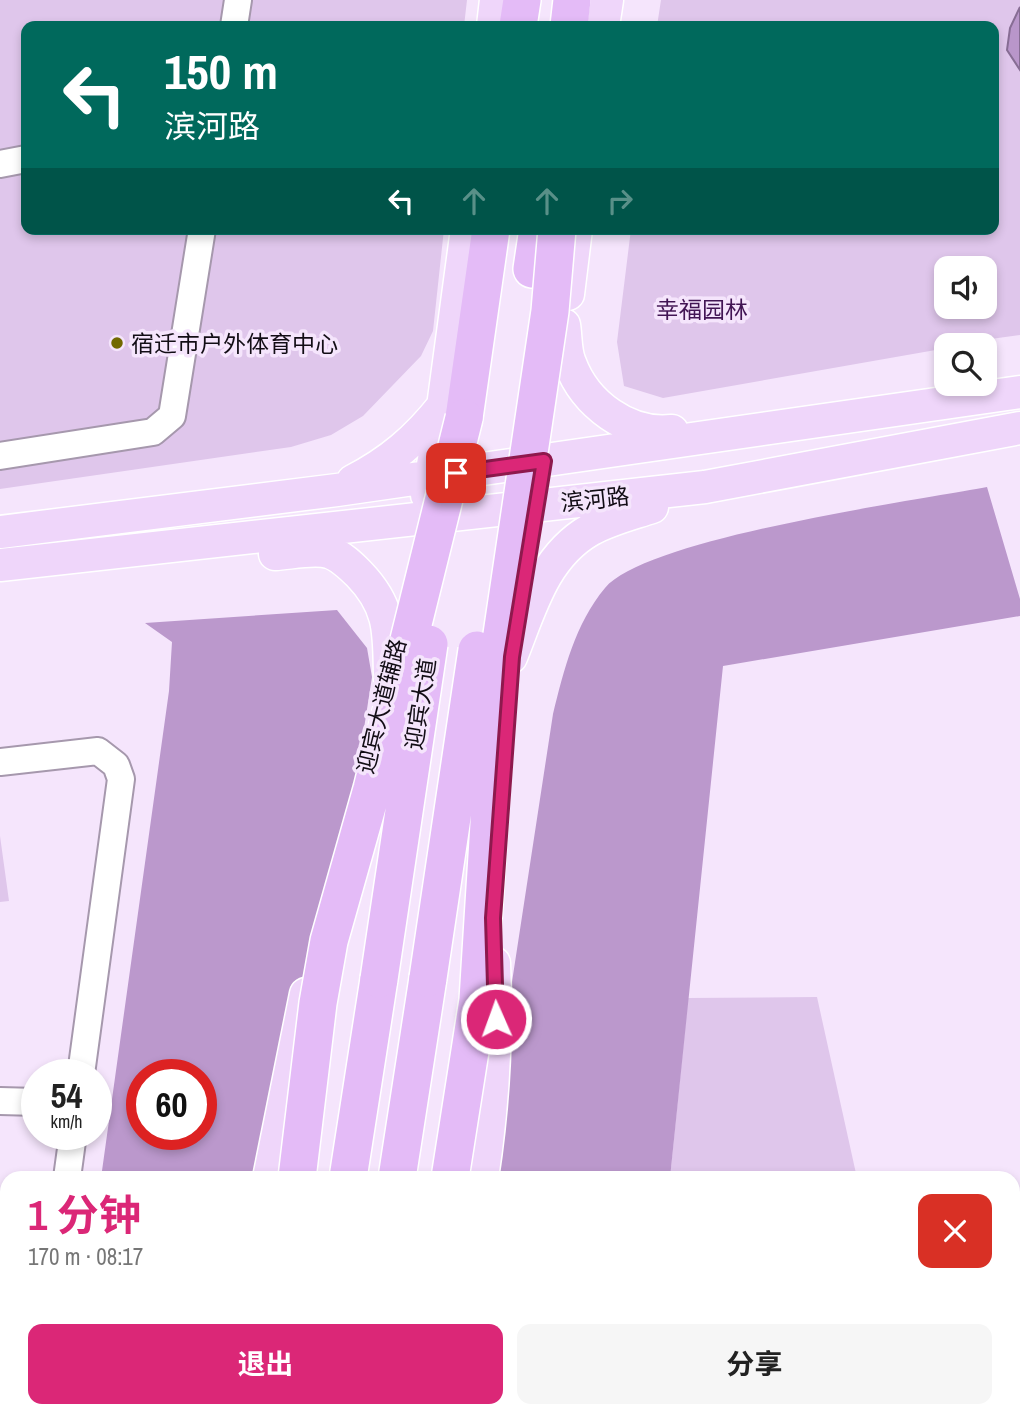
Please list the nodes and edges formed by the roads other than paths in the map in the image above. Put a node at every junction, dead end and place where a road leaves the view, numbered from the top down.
1 (238, 0) edge
2 (496, 0) edge
3 (522, 0) edge
4 (572, 0) edge
5 (607, 0) edge
6 (235, 21) edge
7 (494, 21) edge
8 (519, 21) edge
9 (570, 21) edge
10 (604, 21) edge
11 (21, 160) edge
12 (0, 164) edge
13 (201, 235) edge
14 (467, 235) edge
15 (490, 235) edge
16 (537, 235) edge
17 (556, 235) edge
18 (575, 235) edge
19 (564, 325) junction
20 (1020, 385) edge
21 (1020, 392) edge
22 (453, 412) junction
23 (1020, 428) edge
24 (0, 456) edge
25 (544, 461) junction
26 (430, 477) junction
27 (705, 487) junction
28 (337, 490) junction
29 (537, 506) junction
30 (422, 518) junction
31 (0, 532) edge
32 (0, 565) edge
33 (0, 572) edge
34 (512, 657) junction
35 (390, 679) junction
36 (0, 762) edge
37 (83, 1059) edge
38 (0, 1101) edge
39 (21, 1102) edge
40 (71, 1150) edge
41 (68, 1171) edge
42 (270, 1171) edge
43 (298, 1171) edge
44 (349, 1171) edge
45 (398, 1171) edge
46 (451, 1171) edge
47 (483, 1171) edge

1 - 6 lane
2 - 7 main road
3 - 8 highway
4 - 9 highway
5 - 10 main road
11 - 12 lane
13 - 24 lane
14 - 22 main road, 迎宾大道辅路
15 - 22 highway, 迎宾大道
16 - 45 highway, bridge
17 - 46 highway, bridge
18 - 19 main road
19 - 20 main road
19 - 25 main road
21 - 25 main road, 滨河路
22 - 26 main road, 迎宾大道辅路
22 - 28 main road
22 - 43 highway, bridge
22 - 44 highway, 迎宾大道, bridge
23 - 27 main road, 滨河路
25 - 26 main road, 滨河路
25 - 29 main road
26 - 28 main road, 滨河路
26 - 30 main road, 迎宾大道辅路
27 - 29 main road, 滨河路
27 - 34 main road
28 - 31 main road, 滨河路
29 - 30 main road, 滨河路
29 - 34 main road
30 - 32 main road, 滨河路
30 - 35 main road, 迎宾大道辅路
33 - 35 main road
34 - 47 main road
35 - 42 main road, 迎宾大道辅路
36 - 37 lane
38 - 39 lane
40 - 41 lane

